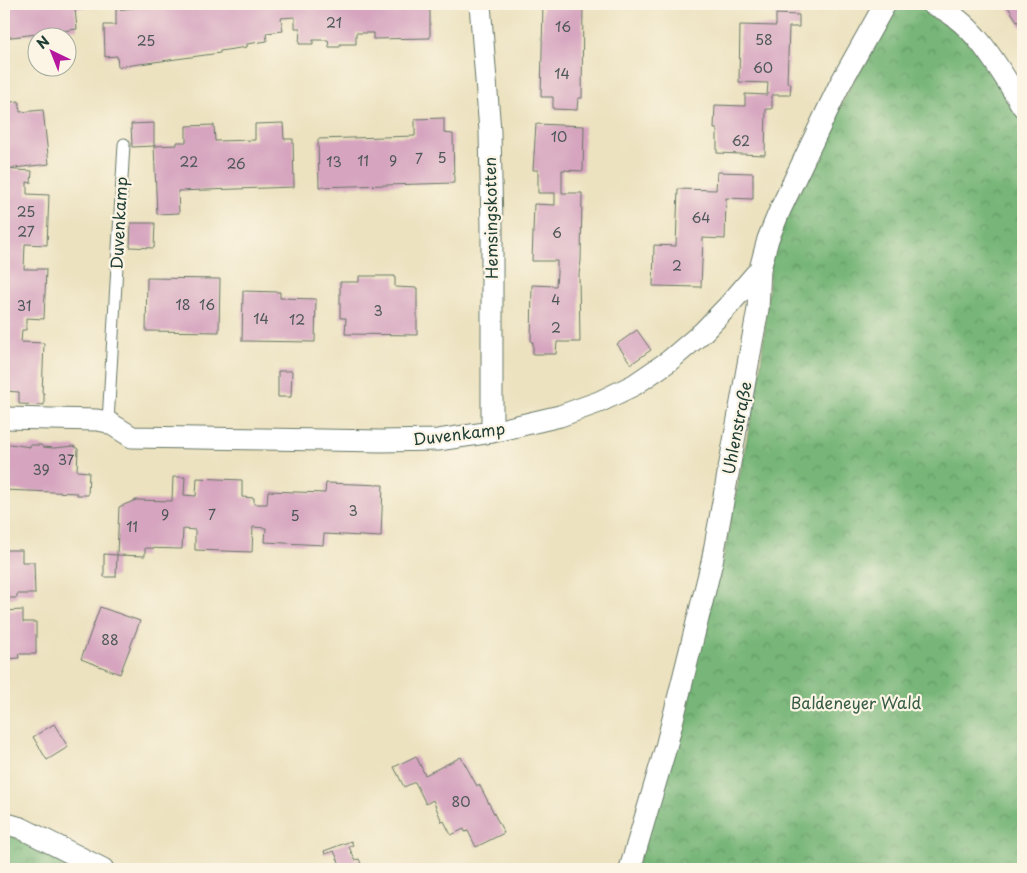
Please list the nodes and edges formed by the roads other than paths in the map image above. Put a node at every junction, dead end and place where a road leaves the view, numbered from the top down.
1 (480, 4) edge
2 (884, 4) edge
3 (932, 4) edge
4 (1023, 106) edge
5 (124, 144) dead end
6 (760, 268) junction
7 (4, 418) edge
8 (102, 421) junction
9 (492, 432) junction
10 (4, 823) edge
11 (103, 869) edge
12 (630, 869) edge

1 - 9 street, Hemsingskotten
2 - 6 street, Uhlenstraße
3 - 4 street
5 - 8 lane, Duvenkamp
6 - 9 street, Duvenkamp
6 - 12 street, Uhlenstraße
7 - 8 street
8 - 9 street, Duvenkamp
10 - 11 street

